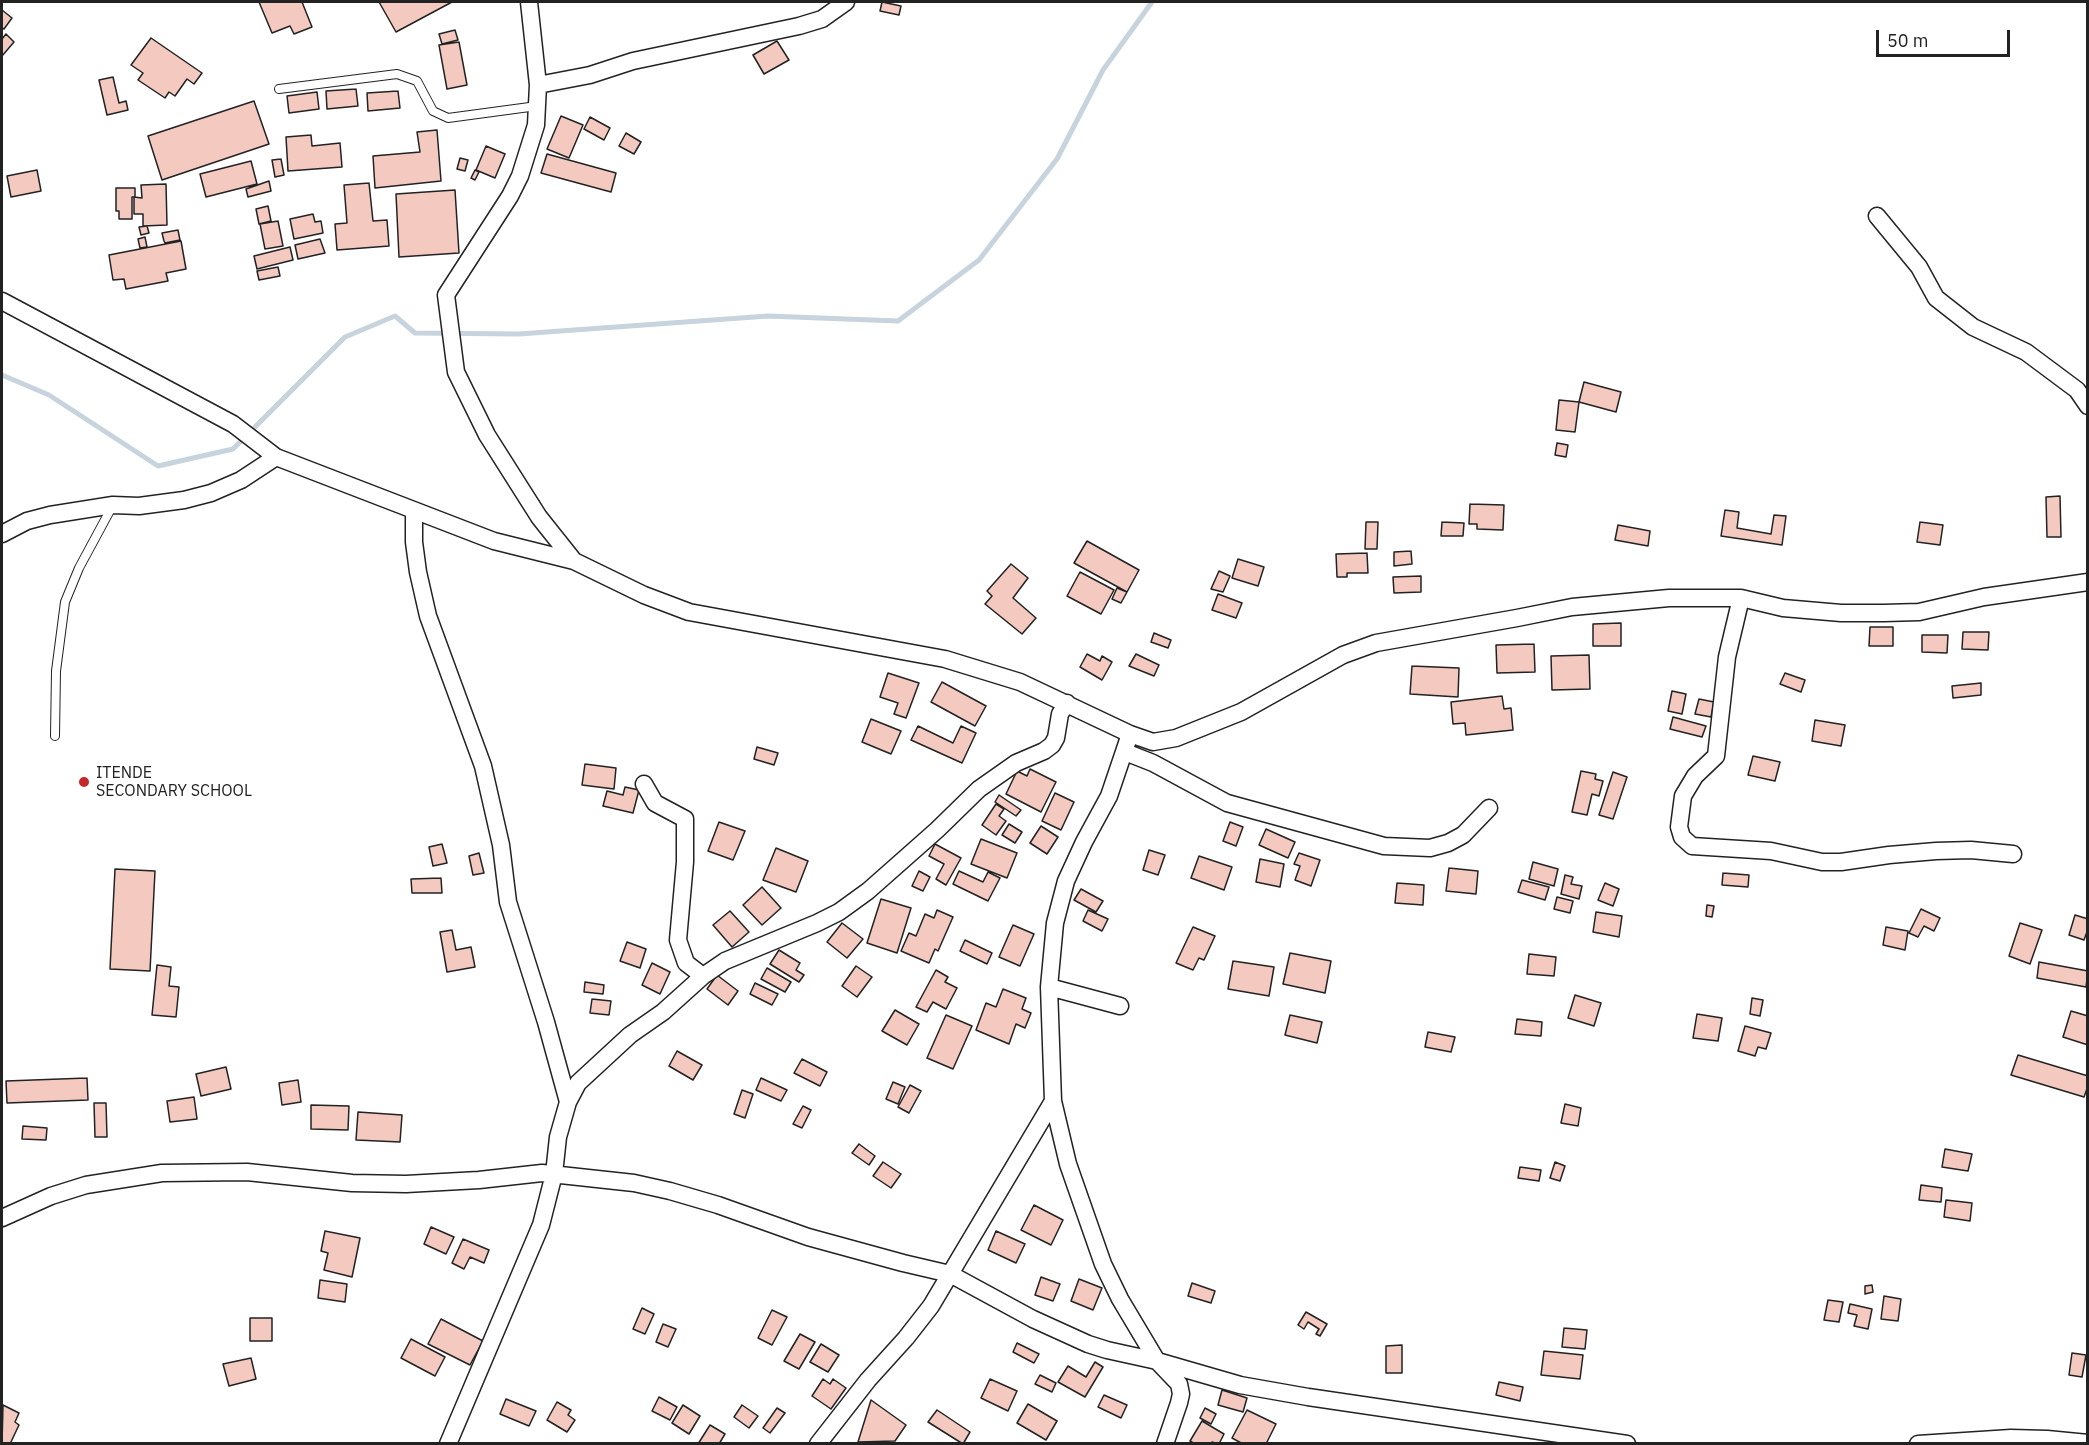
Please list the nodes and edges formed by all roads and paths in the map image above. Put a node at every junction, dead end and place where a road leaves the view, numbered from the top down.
1 (529, 2) edge
2 (846, 2) edge
3 (538, 85) junction
4 (279, 89) dead end
5 (537, 106) junction
6 (1877, 216) dead end
7 (2, 301) edge
8 (2088, 406) edge
9 (270, 451) junction
10 (114, 506) junction
11 (414, 511) junction
12 (2, 534) edge
13 (574, 561) junction
14 (2088, 582) edge
15 (1741, 598) junction
16 (1068, 703) junction
17 (1130, 734) junction
18 (55, 736) dead end
19 (1125, 752) junction
20 (644, 784) dead end
21 (1488, 808) dead end
22 (2013, 854) dead end
23 (703, 976) junction
24 (1049, 987) junction
25 (1120, 1006) dead end
26 (1053, 1101) junction
27 (568, 1102) junction
28 (554, 1174) junction
29 (2, 1218) edge
30 (950, 1274) junction
31 (1157, 1361) junction
32 (448, 1443) edge
33 (818, 1443) edge
34 (1164, 1443) edge
35 (1627, 1443) edge
36 (1918, 1443) edge
37 (2088, 1443) edge

1 - 3 street
2 - 3 street
3 - 5 street
4 - 5 lane
5 - 13 street
6 - 8 street
7 - 9 street
9 - 10 street
9 - 11 street
10 - 12 street
10 - 18 lane
11 - 13 street
11 - 27 street
13 - 16 street
14 - 15 street
15 - 17 street
15 - 22 street
16 - 17 street
16 - 23 street
17 - 19 street
19 - 21 street
19 - 24 street
20 - 23 street
23 - 27 street
24 - 25 street
24 - 26 street
26 - 30 street
26 - 31 street
27 - 28 street
28 - 29 street
28 - 30 street
28 - 32 street
30 - 31 street
30 - 33 street
31 - 34 street
31 - 35 street
36 - 37 street

